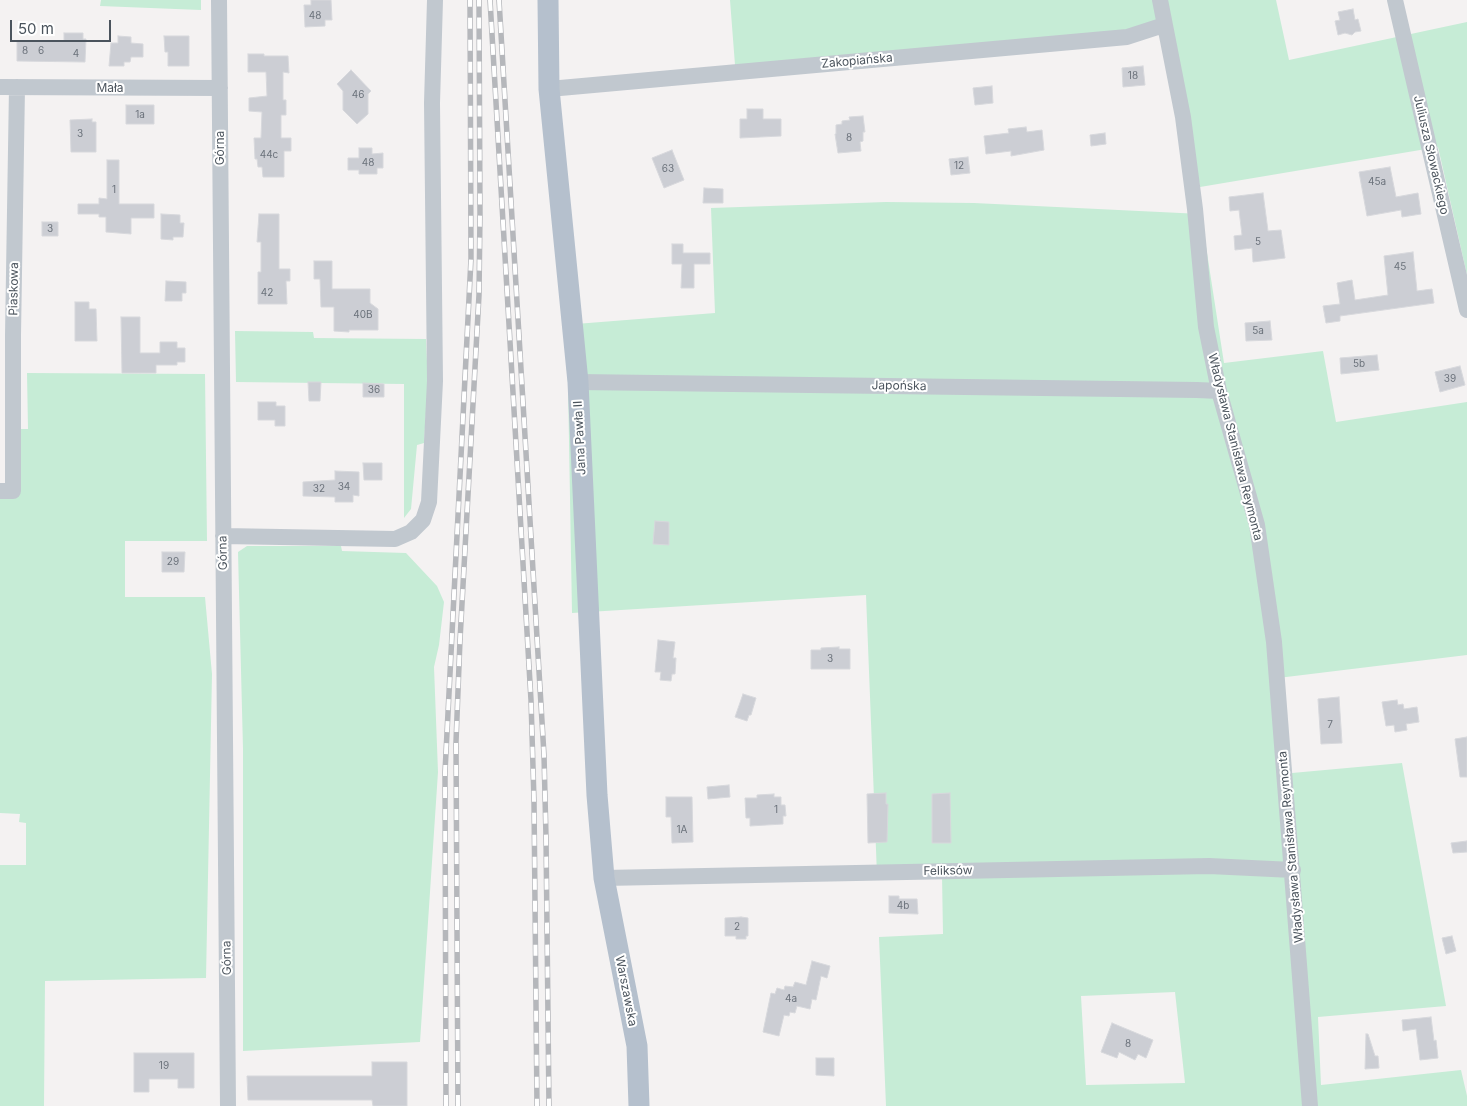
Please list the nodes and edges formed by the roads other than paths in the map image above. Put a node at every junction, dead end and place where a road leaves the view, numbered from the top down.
1 (219, 0) edge
2 (435, 0) edge
3 (548, 0) edge
4 (1160, 0) edge
5 (1395, 0) edge
6 (1164, 25) junction
7 (0, 87) edge
8 (17, 88) junction
9 (220, 88) junction
10 (549, 89) junction
11 (1467, 310) edge
12 (578, 382) junction
13 (1219, 391) junction
14 (6, 491) edge
15 (223, 536) junction
16 (1293, 870) junction
17 (604, 878) junction
18 (228, 1106) edge
19 (639, 1106) edge
20 (1310, 1106) edge

1 - 9 street, Górna
2 - 15 street
3 - 10 main road, Jana Pawła II
4 - 6 street, Władysława Stanisława Reymonta
5 - 11 street, Juliusza Słowackiego
6 - 10 street, Zakopiańska
6 - 13 street, Władysława Stanisława Reymonta
7 - 8 street, Mała
8 - 9 street, Mała
8 - 14 street, Piaskowa
9 - 15 street, Górna
10 - 12 main road, Jana Pawła II
12 - 13 street, Japońska
12 - 17 main road, Jana Pawła II
13 - 16 street, Władysława Stanisława Reymonta
15 - 18 street, Górna
16 - 17 street, Feliksów
16 - 20 street, Władysława Stanisława Reymonta
17 - 19 main road, Warszawska

